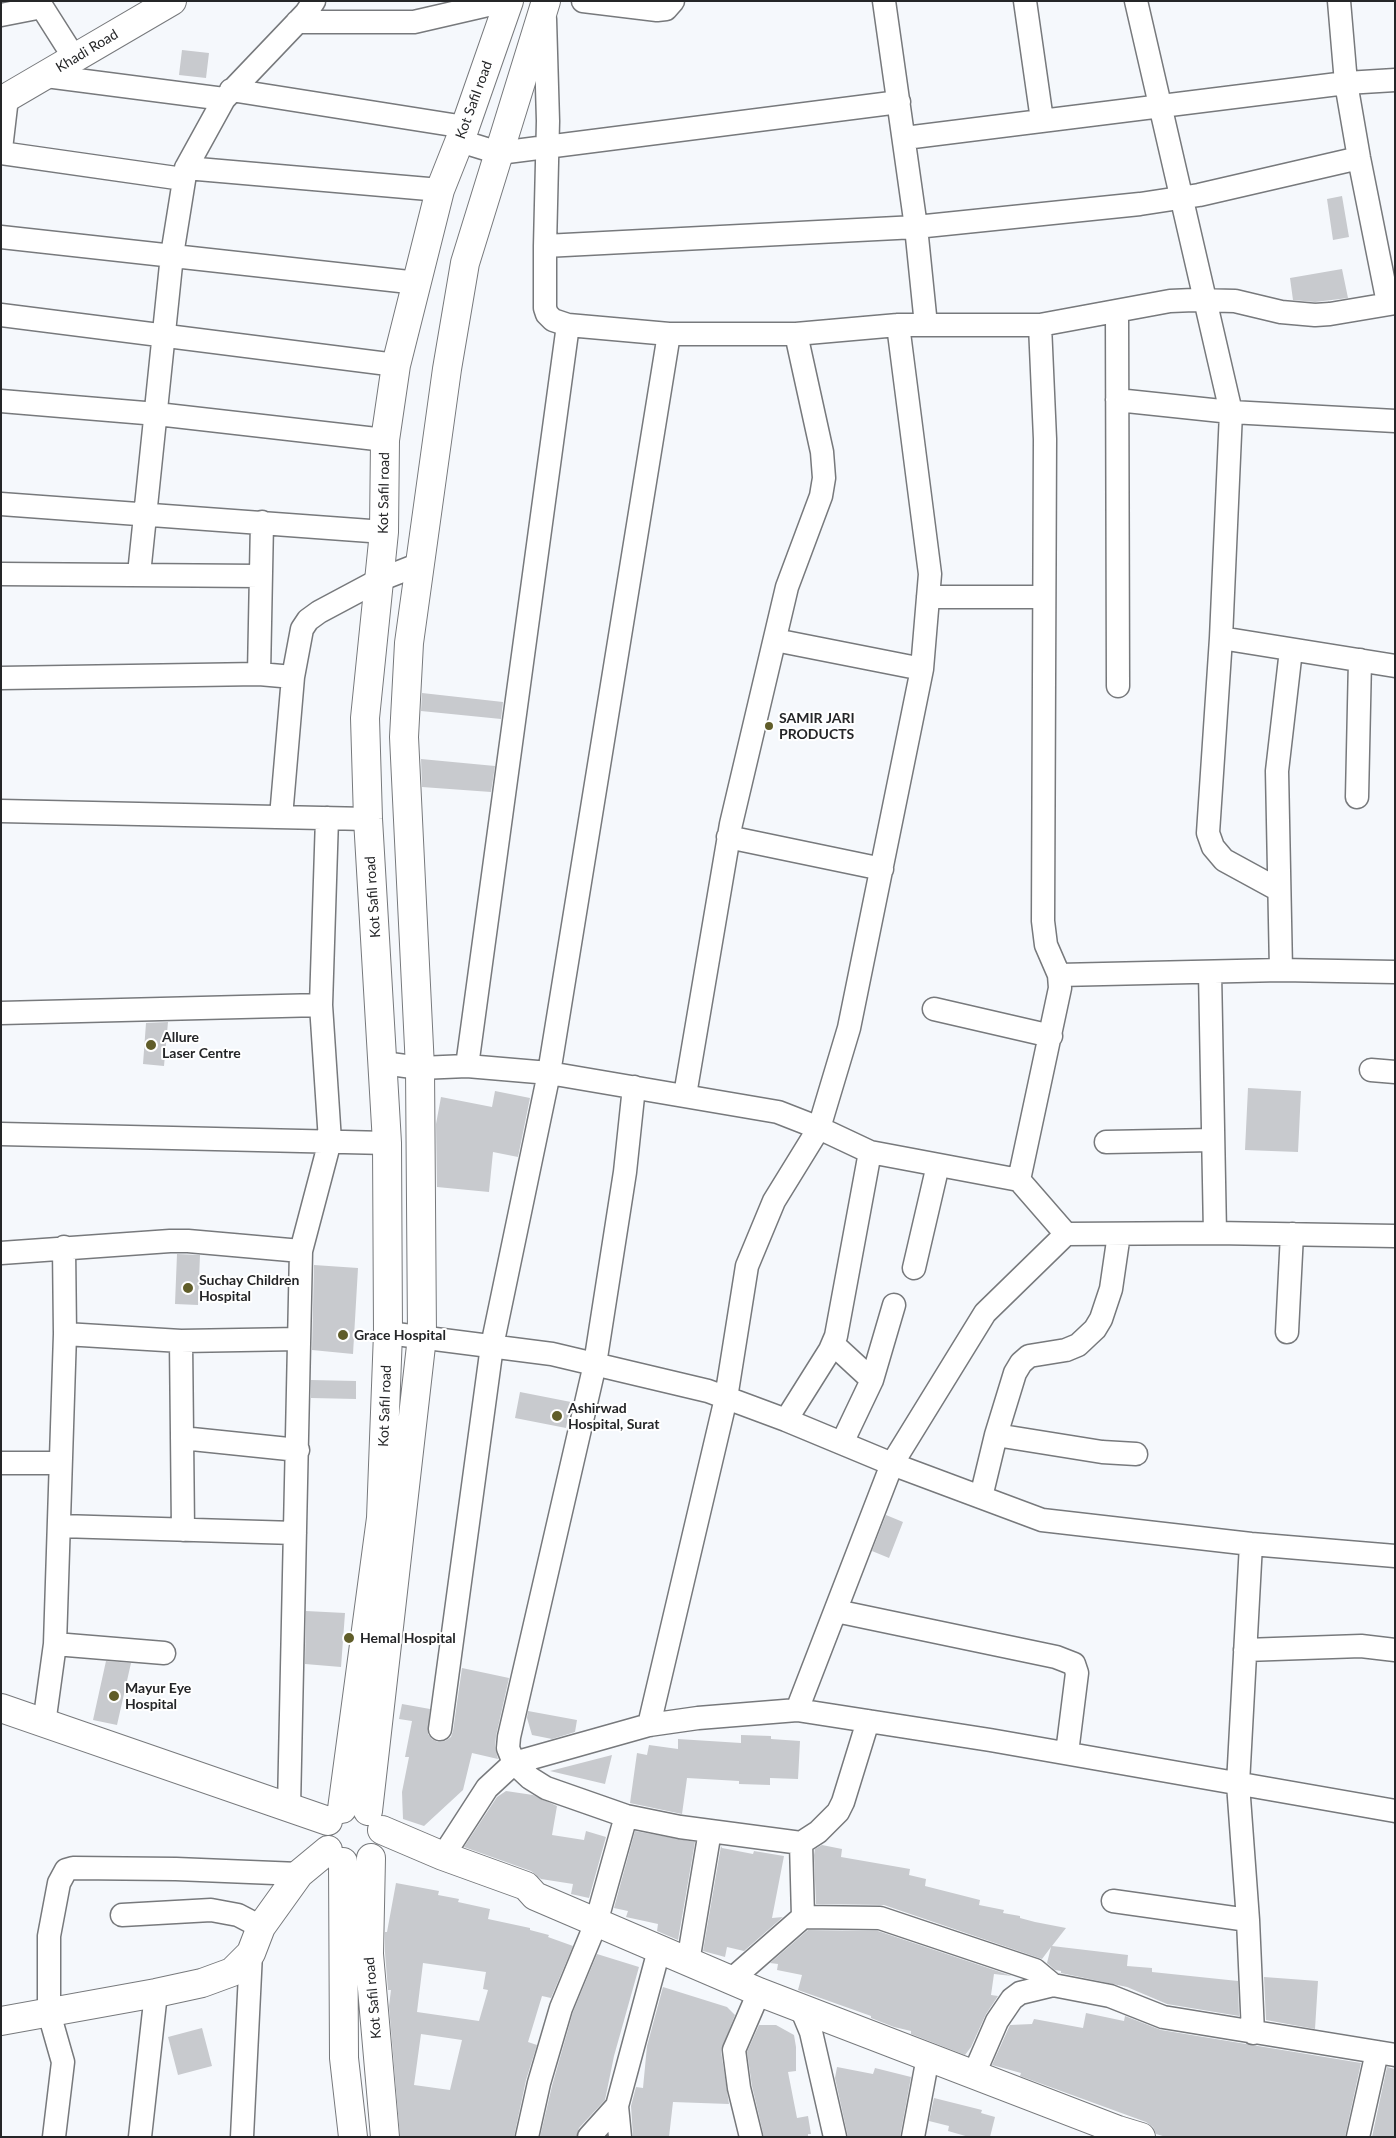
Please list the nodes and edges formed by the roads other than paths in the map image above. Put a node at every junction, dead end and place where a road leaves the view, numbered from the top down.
1 (172, 1) edge
2 (314, 1) edge
3 (505, 1) edge
4 (509, 1) edge
5 (583, 1) edge
6 (673, 1) edge
7 (884, 1) edge
8 (1025, 1) edge
9 (1136, 1) edge
10 (1339, 1) edge
11 (545, 4) edge
12 (1, 15) edge
13 (297, 22) junction
14 (74, 59) junction
15 (46, 76) junction
16 (1395, 80) edge
17 (1346, 83) junction
18 (228, 95) junction
19 (4, 100) edge
20 (899, 102) junction
21 (1160, 106) junction
22 (1042, 120) junction
23 (462, 134) junction
24 (904, 138) junction
25 (547, 148) junction
26 (1, 149) edge
27 (1, 154) edge
28 (499, 154) junction
29 (1359, 158) junction
30 (184, 173) junction
31 (440, 190) junction
32 (1182, 198) junction
33 (916, 227) junction
34 (1, 238) edge
35 (545, 246) junction
36 (172, 255) junction
37 (418, 283) junction
38 (1205, 300) junction
39 (1391, 303) edge
40 (1117, 311) junction
41 (1, 315) edge
42 (1040, 324) junction
43 (568, 325) junction
44 (898, 325) junction
45 (926, 325) junction
46 (669, 334) junction
47 (796, 334) junction
48 (164, 336) junction
49 (396, 365) junction
50 (1117, 400) junction
51 (1, 401) edge
52 (1231, 412) junction
53 (157, 414) junction
54 (1395, 422) edge
55 (385, 440) junction
56 (1, 504) edge
57 (146, 515) junction
58 (262, 522) junction
59 (384, 532) junction
60 (420, 564) junction
61 (1, 574) edge
62 (139, 574) junction
63 (260, 576) junction
64 (379, 580) junction
65 (928, 597) junction
66 (1044, 598) junction
67 (1221, 638) junction
68 (775, 640) junction
69 (1291, 650) junction
70 (1360, 660) junction
71 (1395, 666) edge
72 (922, 669) junction
73 (259, 674) junction
74 (293, 677) junction
75 (1, 678) edge
76 (1118, 686) dead end
77 (1357, 796) dead end
78 (1, 811) edge
79 (281, 817) junction
80 (326, 818) junction
81 (368, 819) junction
82 (728, 837) junction
83 (882, 868) junction
84 (1279, 890) junction
85 (1281, 970) junction
86 (1210, 972) junction
87 (1395, 972) edge
88 (1059, 975) junction
89 (321, 1005) junction
90 (934, 1009) dead end
91 (1, 1013) edge
92 (1051, 1036) junction
93 (383, 1063) junction
94 (467, 1066) junction
95 (420, 1068) junction
96 (1371, 1070) dead end
97 (1395, 1072) edge
98 (549, 1073) junction
99 (634, 1088) junction
100 (685, 1095) junction
101 (819, 1128) junction
102 (1, 1134) edge
103 (1214, 1140) junction
104 (330, 1141) junction
105 (1106, 1142) dead end
106 (387, 1143) junction
107 (870, 1152) junction
108 (938, 1165) junction
109 (1019, 1180) junction
110 (1215, 1233) junction
111 (1066, 1234) junction
112 (1119, 1234) junction
113 (1292, 1234) junction
114 (1395, 1236) edge
115 (64, 1247) junction
116 (301, 1251) junction
117 (1, 1253) edge
118 (914, 1268) dead end
119 (894, 1304) dead end
120 (1287, 1332) dead end
121 (388, 1333) junction
122 (65, 1334) junction
123 (422, 1337) junction
124 (300, 1339) junction
125 (181, 1341) junction
126 (833, 1344) junction
127 (492, 1346) junction
128 (595, 1364) junction
129 (872, 1380) junction
130 (726, 1398) junction
131 (786, 1420) junction
132 (996, 1435) junction
133 (182, 1438) junction
134 (842, 1443) junction
135 (298, 1450) junction
136 (1136, 1454) dead end
137 (1, 1463) edge
138 (60, 1464) junction
139 (892, 1464) junction
140 (981, 1497) junction
141 (60, 1526) junction
142 (183, 1530) junction
143 (295, 1533) junction
144 (1251, 1544) junction
145 (1395, 1556) edge
146 (836, 1611) junction
147 (55, 1644) junction
148 (1245, 1650) junction
149 (1395, 1650) edge
150 (164, 1653) dead end
151 (1, 1708) edge
152 (797, 1710) junction
153 (868, 1721) junction
154 (44, 1724) junction
155 (649, 1725) junction
156 (440, 1729) dead end
157 (1067, 1753) junction
158 (514, 1763) junction
159 (1238, 1784) junction
160 (289, 1807) junction
161 (1395, 1812) edge
162 (626, 1816) junction
163 (362, 1830) junction
164 (710, 1831) junction
165 (801, 1843) junction
166 (336, 1856) junction
167 (443, 1856) junction
168 (298, 1874) junction
169 (535, 1896) junction
170 (1113, 1902) dead end
171 (122, 1915) dead end
172 (803, 1917) junction
173 (1248, 1920) junction
174 (596, 1923) junction
175 (261, 1927) junction
176 (658, 1950) junction
177 (251, 1953) junction
178 (688, 1962) junction
179 (731, 1980) junction
180 (1053, 1985) junction
181 (759, 1992) junction
182 (156, 1993) junction
183 (801, 2008) junction
184 (49, 2012) junction
185 (1, 2021) edge
186 (1254, 2033) junction
187 (1386, 2054) edge
188 (928, 2057) junction
189 (974, 2074) junction
190 (617, 2106) junction
191 (1102, 2131) edge
192 (54, 2137) edge
193 (140, 2137) edge
194 (242, 2137) edge
195 (353, 2137) edge
196 (385, 2137) edge
197 (527, 2137) edge
198 (589, 2137) edge
199 (620, 2137) edge
200 (751, 2137) edge
201 (835, 2137) edge
202 (913, 2137) edge
203 (1141, 2137) edge
204 (1358, 2137) edge

1 - 14 main road, Khadi Road
2 - 13 street
3 - 13 street
4 - 23 main road, Kot Safil road
5 - 6 street
7 - 20 street
8 - 22 street
9 - 21 street
10 - 17 street
11 - 25 street
11 - 28 main road, Kot Safil road
12 - 14 street
13 - 18 street
14 - 15 main road, Khadi Road
15 - 18 street
15 - 19 main road, Khadi Road
16 - 17 street
17 - 21 street
17 - 29 street
18 - 23 street
18 - 30 street
19 - 26 street
20 - 24 street
20 - 25 street
21 - 22 street
21 - 32 street
22 - 24 street
23 - 28 street
23 - 31 main road, Kot Safil road
24 - 33 street
25 - 28 street
25 - 35 street
27 - 30 street
28 - 60 main road, Kot Safil road
29 - 32 street
29 - 39 street
30 - 31 street
30 - 36 street
31 - 37 main road, Kot Safil road
32 - 33 street
32 - 38 street
33 - 35 street
33 - 45 street
34 - 36 street
35 - 43 street
36 - 37 street
36 - 48 street
37 - 49 main road, Kot Safil road
38 - 39 street
38 - 40 street
38 - 52 street
40 - 42 street
40 - 50 street
41 - 48 street
42 - 45 street
42 - 66 street
43 - 46 street
43 - 94 street
44 - 45 street
44 - 47 street
44 - 65 street
46 - 47 street
46 - 98 street
47 - 68 street
48 - 49 street
48 - 53 street
49 - 55 main road, Kot Safil road
50 - 52 street
50 - 76 street
51 - 53 street
52 - 54 street
52 - 67 street
53 - 55 street
53 - 57 street
55 - 59 main road, Kot Safil road
56 - 57 street
57 - 58 street
57 - 62 street
58 - 59 street
58 - 63 street
59 - 64 main road, Kot Safil road
60 - 64 street
60 - 95 main road, Kot Safil road
61 - 62 street
62 - 63 street
63 - 73 street
64 - 74 street
64 - 81 main road, Kot Safil road
65 - 66 street
65 - 72 street
66 - 88 street
67 - 69 street
67 - 84 street
68 - 72 street
68 - 82 street
69 - 70 street
69 - 84 street
70 - 71 street
70 - 77 street
72 - 83 street
73 - 74 street
73 - 75 street
74 - 79 street
78 - 79 street
79 - 80 street
80 - 81 street
80 - 89 street
81 - 93 main road, Kot Safil road
82 - 83 street
82 - 100 street
83 - 101 street
84 - 85 street
85 - 86 street
85 - 87 street
86 - 88 street
86 - 103 street
88 - 92 street
89 - 91 street
89 - 104 street
90 - 92 street
92 - 109 street
93 - 95 street
93 - 106 main road, Kot Safil road
94 - 95 street
94 - 98 street
95 - 123 main road, Kot Safil road
96 - 97 street
98 - 99 street
98 - 127 street
99 - 100 street
99 - 128 street
100 - 101 street
101 - 107 street
101 - 130 street
102 - 104 street
103 - 105 street
103 - 110 street
104 - 106 street
104 - 116 street
106 - 121 main road, Kot Safil road
107 - 108 street
107 - 126 street
108 - 109 street
108 - 118 street
109 - 111 street
110 - 112 street
110 - 113 street
111 - 112 street
111 - 139 street
112 - 132 street
113 - 114 street
113 - 120 street
115 - 116 street
115 - 117 street
115 - 122 street
116 - 124 street
119 - 129 street
121 - 123 street
121 - 163 main road, Kot Safil road
122 - 125 street
122 - 138 street
123 - 127 street
123 - 163 main road, Kot Safil road
124 - 125 street
124 - 135 street
125 - 133 street
126 - 129 street
126 - 131 street
127 - 128 street
127 - 156 street
128 - 130 street
128 - 158 street
129 - 134 street
130 - 131 street
130 - 155 street
131 - 134 street
132 - 136 street
132 - 140 street
133 - 135 street
133 - 142 street
134 - 139 street
135 - 143 street
137 - 138 street
138 - 141 street
139 - 140 street
139 - 146 street
140 - 144 street
141 - 142 street
141 - 147 street
142 - 143 street
143 - 160 street
144 - 145 street
144 - 148 street
146 - 152 street
146 - 157 street
147 - 150 street
147 - 154 street
148 - 149 street
148 - 159 street
151 - 154 main road
152 - 153 street
152 - 155 street
153 - 157 street
153 - 165 street
154 - 160 main road
155 - 158 street
157 - 159 street
158 - 162 street
158 - 167 street
159 - 161 street
159 - 173 street
160 - 163 main road
162 - 164 street
162 - 174 street
163 - 166 main road
163 - 166 main road, Kot Safil road
163 - 167 main road
163 - 169 main road
163 - 196 main road, Kot Safil road
164 - 165 street
164 - 178 street
165 - 172 street
166 - 168 main road
166 - 195 main road, Kot Safil road
167 - 169 main road
168 - 175 main road
168 - 184 street
169 - 174 main road
170 - 173 street
171 - 175 street
172 - 179 street
172 - 180 street
173 - 186 street
174 - 176 main road
174 - 197 street
175 - 177 main road
176 - 178 main road
176 - 190 street
177 - 182 main road
177 - 194 street
178 - 179 main road
179 - 181 main road
180 - 186 street
180 - 189 street
181 - 183 main road
181 - 200 street
182 - 184 main road
182 - 193 street
183 - 188 main road
183 - 201 street
184 - 185 main road
184 - 192 street
186 - 187 street
187 - 204 street
188 - 189 main road
188 - 202 street
189 - 191 main road
190 - 198 street
190 - 199 street
191 - 203 main road

